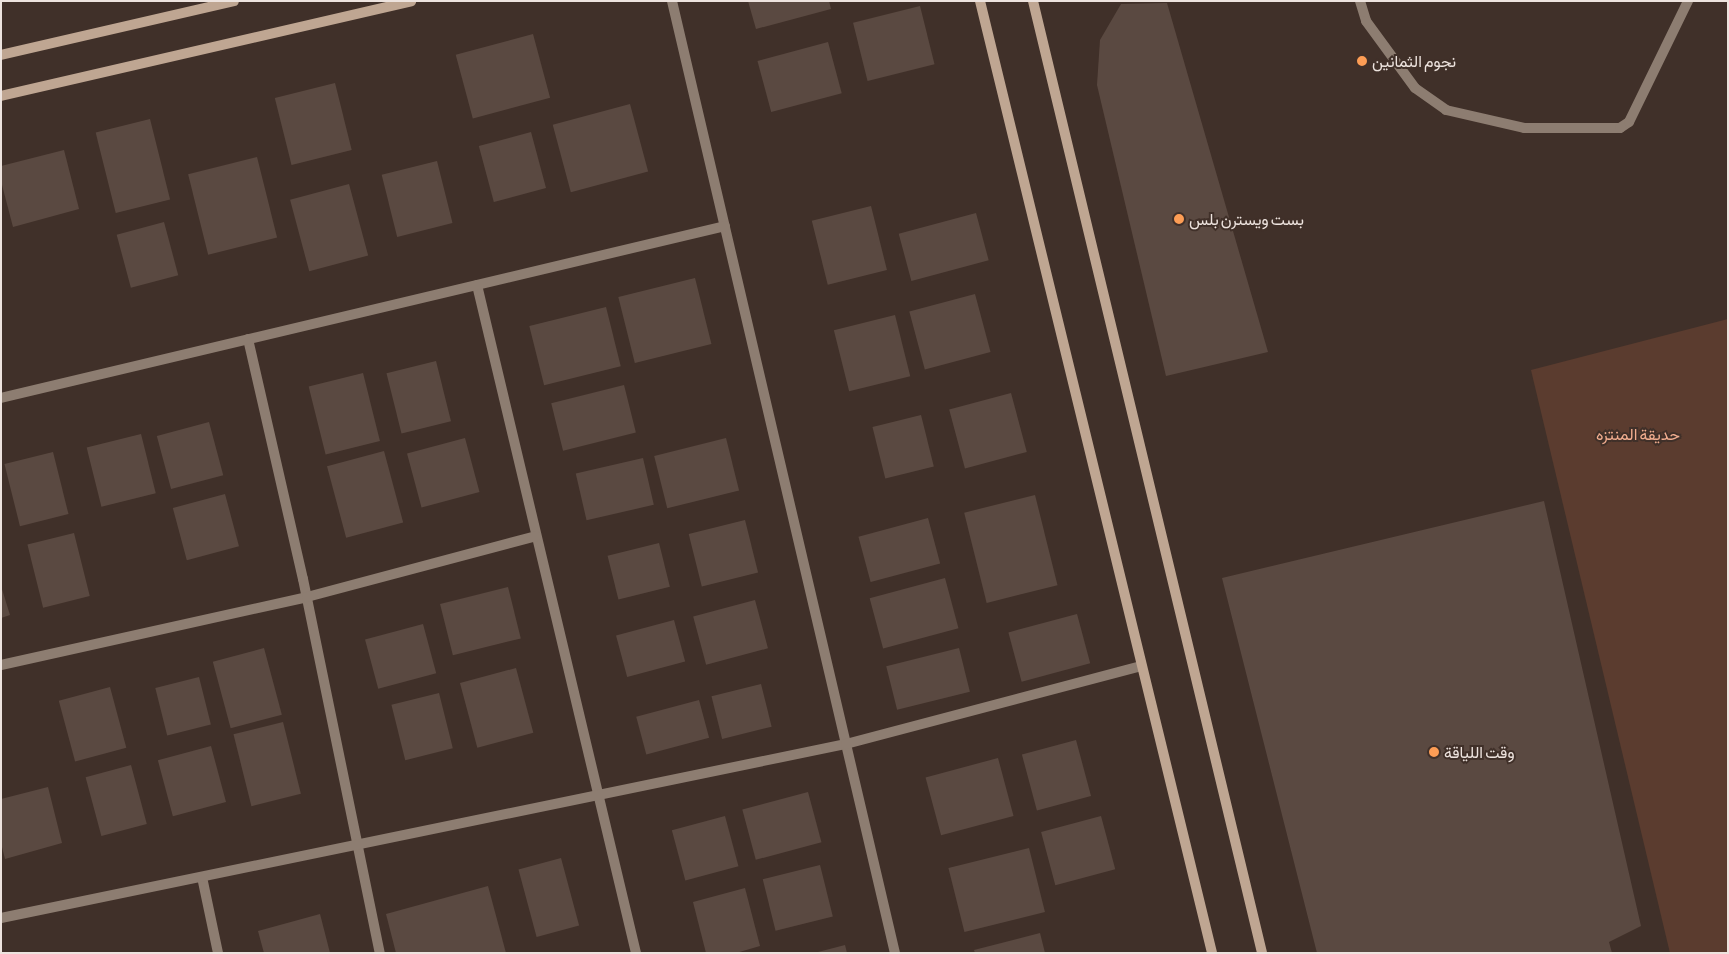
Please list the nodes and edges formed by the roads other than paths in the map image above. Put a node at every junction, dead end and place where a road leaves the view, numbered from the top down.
1 (234, 1) edge
2 (411, 1) edge
3 (672, 1) edge
4 (980, 1) edge
5 (1033, 1) edge
6 (1360, 1) edge
7 (1688, 1) edge
8 (1, 55) edge
9 (1, 96) edge
10 (725, 226) junction
11 (477, 285) junction
12 (248, 339) junction
13 (1, 398) edge
14 (536, 536) junction
15 (306, 597) junction
16 (1, 665) edge
17 (1141, 666) junction
18 (846, 744) junction
19 (597, 795) junction
20 (356, 845) junction
21 (202, 877) junction
22 (1, 918) edge
23 (218, 953) edge
24 (380, 953) edge
25 (636, 953) edge
26 (895, 953) edge
27 (1212, 953) edge
28 (1262, 953) edge

1 - 8 street
2 - 9 street
3 - 10 street
4 - 17 street
5 - 28 street
6 - 7 street
10 - 11 street
10 - 18 street
11 - 12 street
11 - 14 street
12 - 13 street
12 - 15 street
14 - 15 street
14 - 19 street
15 - 16 street
15 - 20 street
17 - 18 street
17 - 27 street
18 - 19 street
18 - 26 street
19 - 20 street
19 - 25 street
20 - 21 street
20 - 24 street
21 - 22 street
21 - 23 street

